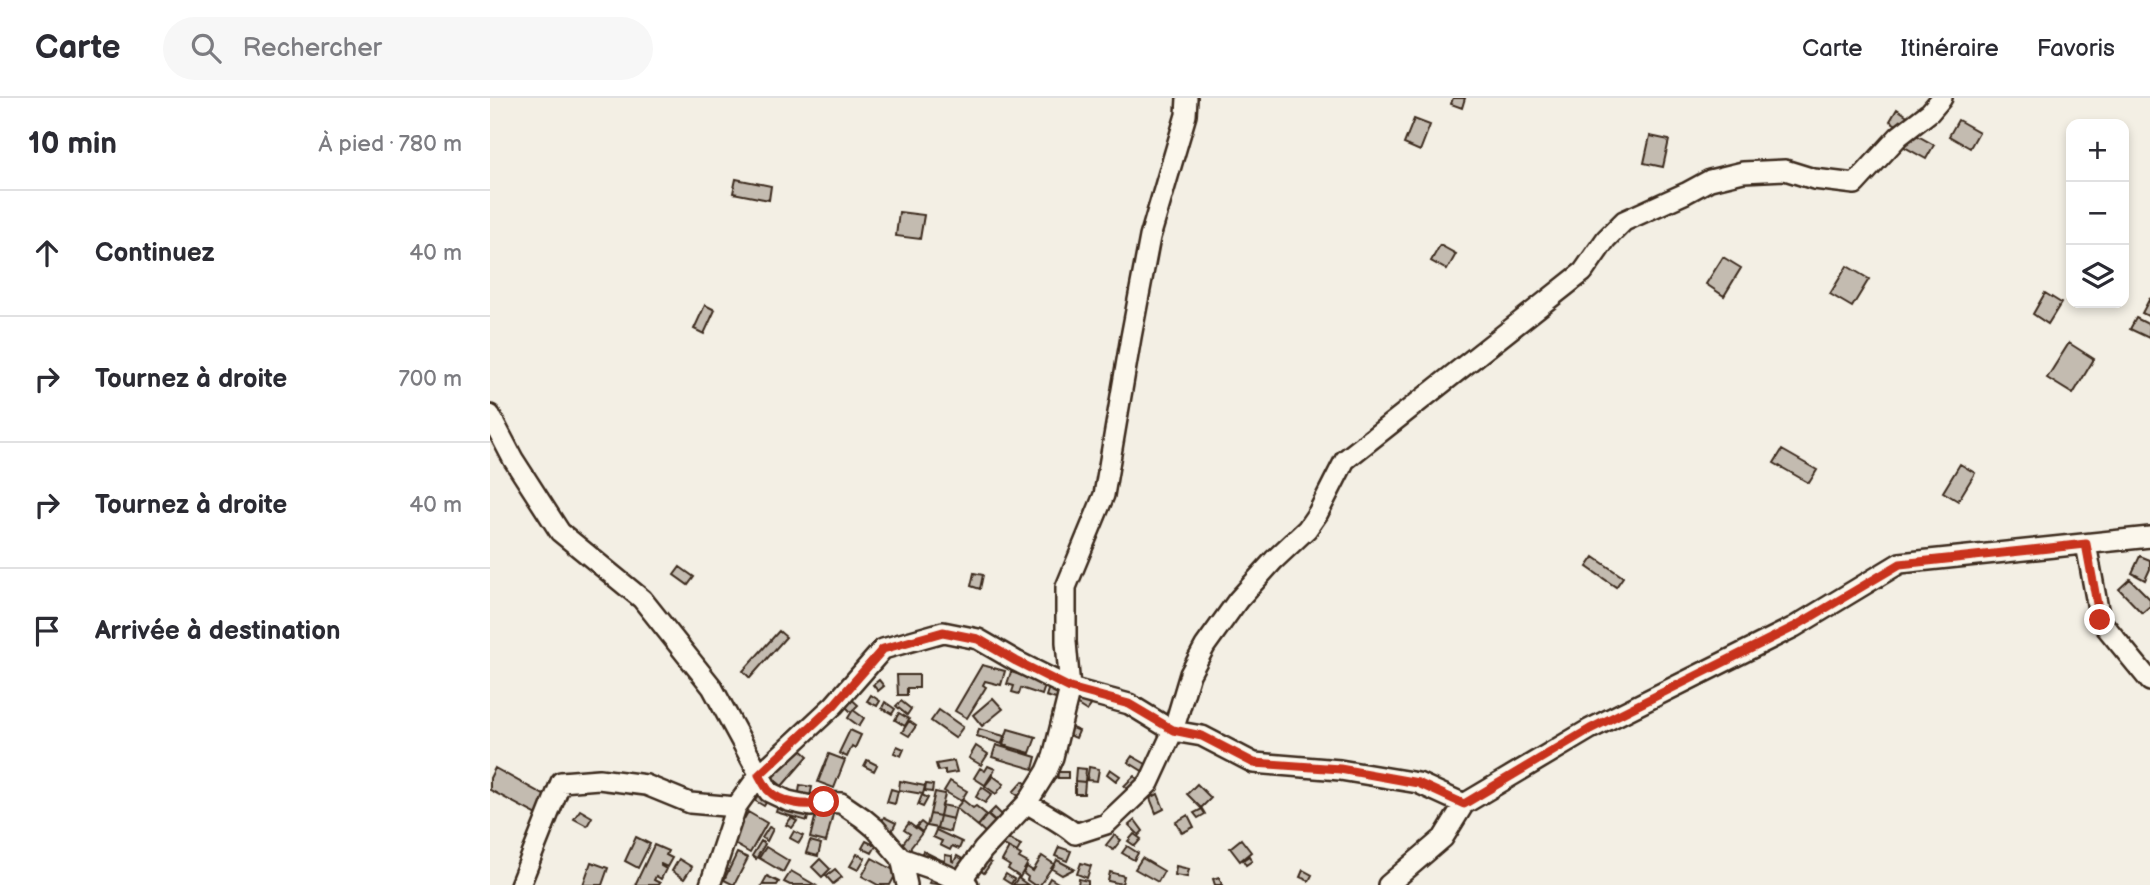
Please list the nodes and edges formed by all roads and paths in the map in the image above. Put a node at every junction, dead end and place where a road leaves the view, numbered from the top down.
1 (1187, 98) edge
2 (1942, 98) edge
3 (490, 415) edge
4 (2150, 537) edge
5 (2086, 544) junction
6 (2150, 681) edge
7 (1070, 688) junction
8 (1173, 730) junction
9 (759, 775) junction
10 (1027, 803) junction
11 (1464, 804) junction
12 (736, 807) junction
13 (901, 858) junction
14 (965, 883) edge
15 (520, 885) edge
16 (710, 885) edge
17 (906, 885) edge
18 (1388, 885) edge

1 - 7 street
2 - 8 street
3 - 9 street
4 - 5 street
5 - 6 street
5 - 11 street
7 - 8 street
7 - 9 street
7 - 10 street
8 - 10 street
8 - 11 street
9 - 12 street
9 - 13 street
10 - 14 street
11 - 18 street
12 - 15 street
12 - 16 street
13 - 14 street
13 - 17 street

